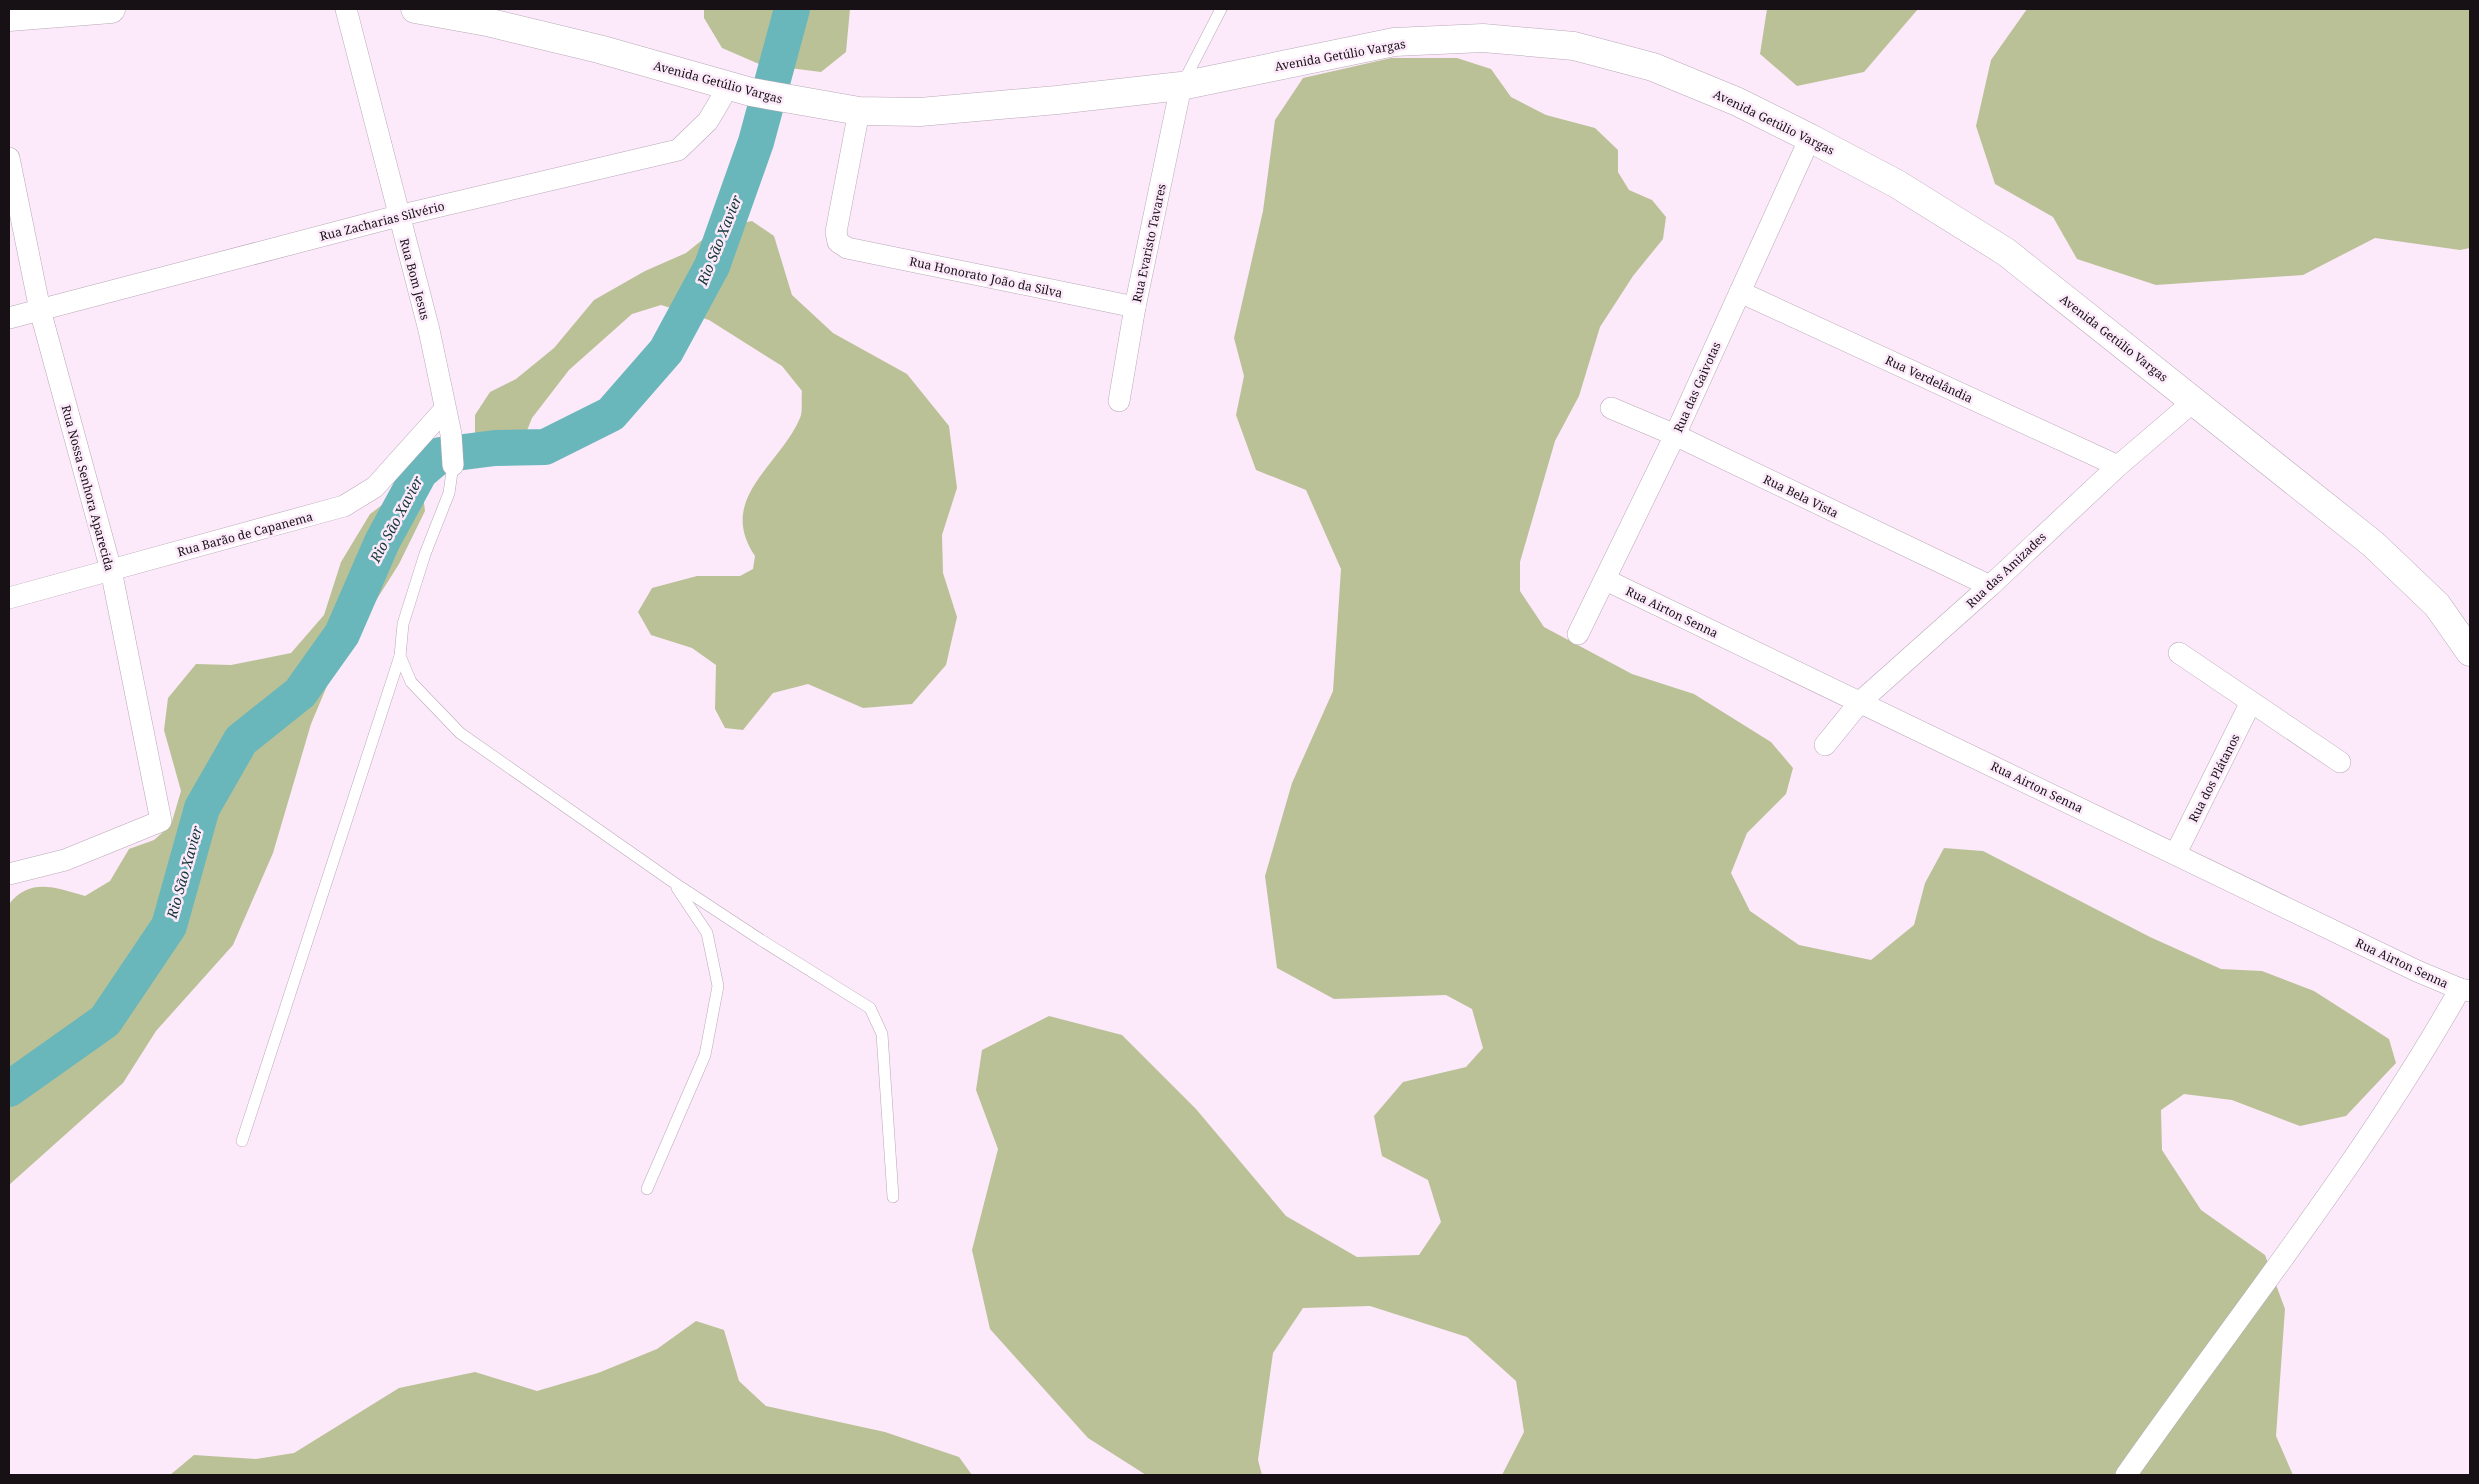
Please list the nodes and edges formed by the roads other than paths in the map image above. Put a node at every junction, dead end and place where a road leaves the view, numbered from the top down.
1 (111, 9) edge
2 (346, 9) edge
3 (415, 9) edge
4 (1221, 9) edge
5 (492, 15) edge
6 (9, 17) edge
7 (1181, 86) junction
8 (739, 89) junction
9 (859, 111) junction
10 (1810, 138) junction
11 (9, 158) edge
12 (398, 216) junction
13 (1740, 292) junction
14 (1135, 307) junction
15 (40, 310) junction
16 (9, 318) edge
17 (1119, 401) dead end
18 (2194, 401) junction
19 (1611, 408) dead end
20 (445, 409) junction
21 (1675, 435) junction
22 (453, 466) joint
23 (2118, 466) junction
24 (111, 570) junction
25 (1606, 580) junction
26 (1990, 586) junction
27 (9, 598) edge
28 (1578, 634) dead end
29 (2470, 652) edge
30 (2179, 653) dead end
31 (400, 656) junction
32 (1860, 702) junction
33 (2251, 702) junction
34 (1825, 745) dead end
35 (2340, 762) dead end
36 (2176, 853) junction
37 (9, 874) edge
38 (674, 882) junction
39 (2465, 990) edge
40 (242, 1141) dead end
41 (647, 1189) dead end
42 (893, 1197) dead end
43 (2126, 1475) edge

1 - 6 street
2 - 12 street, Rua Bom Jesus
3 - 5 street, Avenida Getúlio Vargas
4 - 7 lane
5 - 8 street, Avenida Getúlio Vargas
7 - 9 street, Avenida Getúlio Vargas
7 - 10 street, Avenida Getúlio Vargas
7 - 14 street, Rua Evaristo Tavares
8 - 9 street, Avenida Getúlio Vargas
8 - 12 street, Rua Zacharias Silvério
9 - 14 street, Rua Honorato João da Silva
10 - 13 street, Rua das Gaivotas
10 - 18 street, Avenida Getúlio Vargas
11 - 15 street, Rua Nossa Senhora Aparecida
12 - 15 street, Rua Zacharias Silvério
12 - 20 street, Rua Bom Jesus
13 - 21 street, Rua das Gaivotas
13 - 23 street, Rua Verdelândia
14 - 17 street, Rua Evaristo Tavares
15 - 16 street, Rua Zacharias Silvério
15 - 24 street, Rua Nossa Senhora Aparecida
18 - 23 street, Rua das Amizades
18 - 29 street, Avenida Getúlio Vargas
19 - 21 street, Rua Bela Vista
20 - 22 street, Rua Bom Jesus
20 - 24 street, Rua Barão de Capanema
21 - 25 street, Rua das Gaivotas
21 - 26 street, Rua Bela Vista
22 - 31 lane
23 - 26 street, Rua das Amizades
24 - 27 street, Rua Barão de Capanema
24 - 37 street, Rua Nossa Senhora Aparecida
25 - 28 street, Rua das Gaivotas
25 - 32 street, Rua Airton Senna
26 - 32 street, Rua das Amizades
30 - 33 street
31 - 38 lane
31 - 40 lane
32 - 34 street, Rua das Amizades
32 - 36 street, Rua Airton Senna
33 - 35 street
33 - 36 street, Rua dos Plátanos
36 - 39 street, Rua Airton Senna
38 - 41 lane
38 - 42 lane
39 - 43 street

